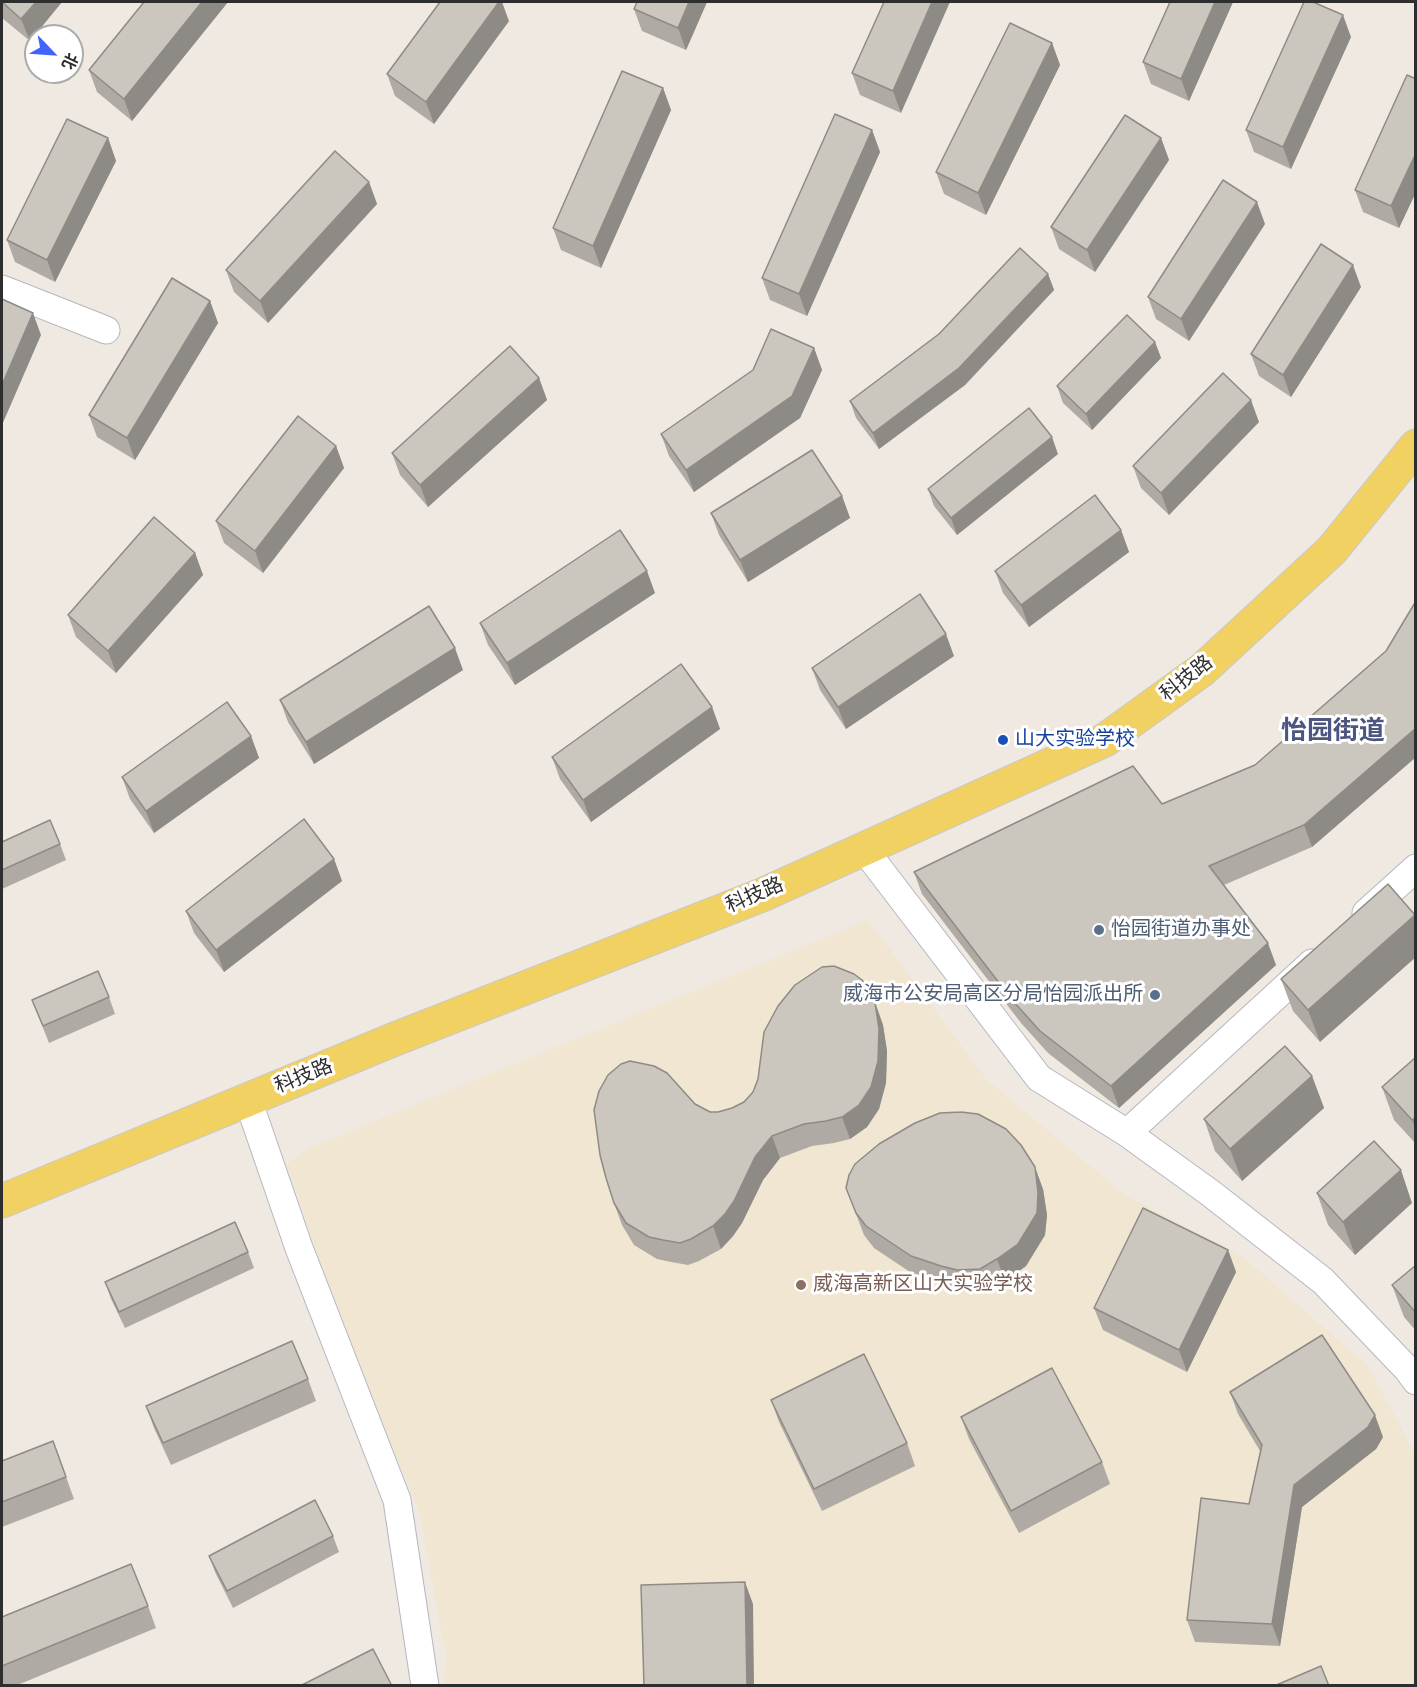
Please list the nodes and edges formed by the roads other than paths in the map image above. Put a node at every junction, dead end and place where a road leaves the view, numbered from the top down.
1 (2, 289) edge
2 (106, 330) dead end
3 (1416, 446) edge
4 (864, 849) junction
5 (1416, 867) edge
6 (248, 1100) junction
7 (1127, 1133) junction
8 (2, 1201) edge
9 (1416, 1381) edge
10 (425, 1686) edge

1 - 2 street
3 - 4 main road, 科技路
4 - 6 main road, 科技路
4 - 7 street
5 - 7 street
6 - 8 main road, 科技路
6 - 10 street
7 - 9 street

